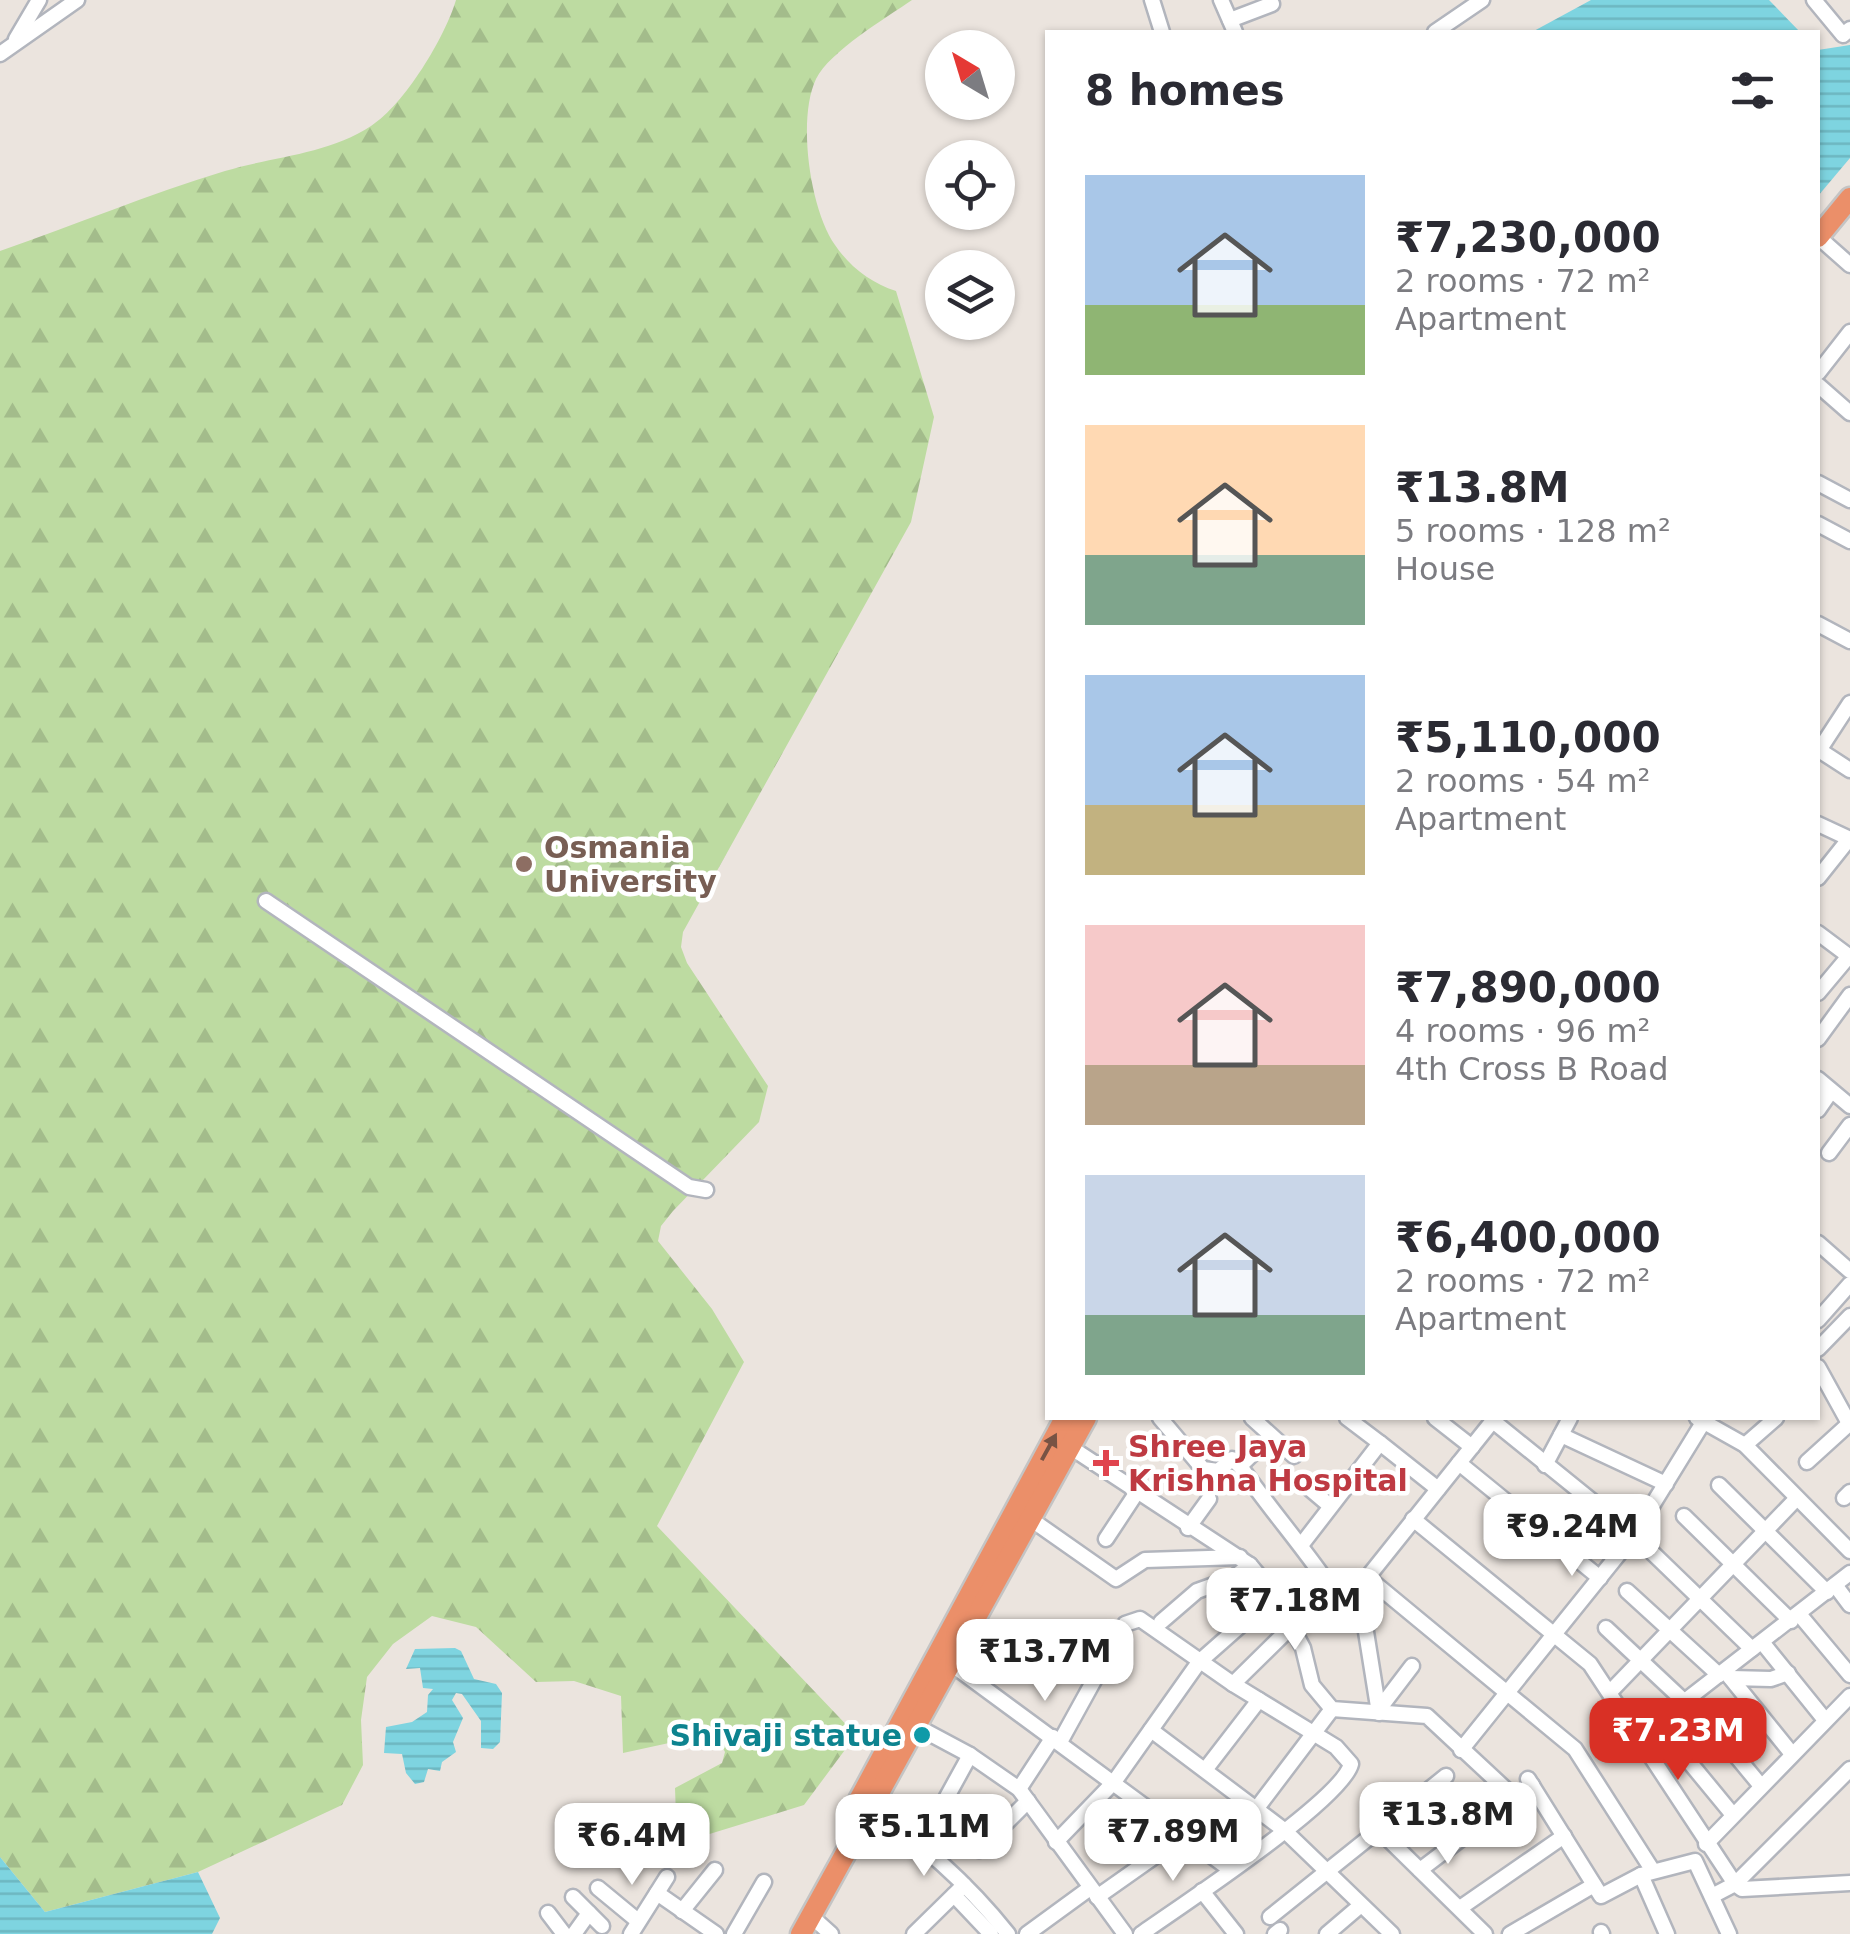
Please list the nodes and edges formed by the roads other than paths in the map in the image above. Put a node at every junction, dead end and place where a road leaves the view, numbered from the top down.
1 (39, 0) edge
2 (77, 0) edge
3 (1152, 0) edge
4 (1221, 0) edge
5 (1482, 0) edge
6 (1814, 0) edge
7 (1272, 4) dead end
8 (1232, 26) edge
9 (1850, 29) edge
10 (1161, 30) edge
11 (1439, 30) edge
12 (5, 51) edge
13 (1850, 198) edge
14 (1850, 212) edge
15 (1820, 243) edge
16 (1850, 265) edge
17 (1850, 332) edge
18 (1820, 370) edge
19 (1820, 386) edge
20 (1850, 413) edge
21 (1820, 483) edge
22 (1850, 500) edge
23 (1820, 525) edge
24 (1850, 541) edge
25 (1820, 625) edge
26 (1850, 641) edge
27 (1850, 703) edge
28 (1820, 748) edge
29 (1820, 752) edge
30 (1850, 770) edge
31 (1820, 825) edge
32 (1850, 839) edge
33 (1820, 876) edge
34 (266, 901) dead end
35 (1820, 934) edge
36 (1850, 934) edge
37 (1846, 954) edge
38 (1820, 990) edge
39 (1850, 994) edge
40 (1845, 1015) edge
41 (1820, 1037) edge
42 (1820, 1081) edge
43 (1850, 1106) edge
44 (1850, 1125) edge
45 (1829, 1153) dead end
46 (706, 1190) dead end
47 (1820, 1245) edge
48 (1850, 1271) edge
49 (1850, 1284) edge
50 (1850, 1316) edge
51 (1820, 1318) edge
52 (1820, 1346) edge
53 (1820, 1377) edge
54 (1064, 1420) edge
55 (1085, 1420) edge
56 (1162, 1420) edge
57 (1254, 1420) edge
58 (1350, 1420) edge
59 (1438, 1420) edge
60 (1494, 1420) edge
61 (1569, 1420) edge
62 (1700, 1420) edge
63 (1774, 1420) edge
64 (1850, 1424) edge
65 (1561, 1435) junction
66 (1271, 1436) junction
67 (1380, 1443) junction
68 (1745, 1445) junction
69 (1070, 1447) junction
70 (1472, 1447) junction
71 (1294, 1456) dead end
72 (1459, 1462) junction
73 (1807, 1462) dead end
74 (1545, 1465) junction
75 (1240, 1466) junction
76 (1303, 1483) dead end
77 (1666, 1484) junction
78 (1719, 1485) dead end
79 (1438, 1489) junction
80 (1137, 1492) junction
81 (1796, 1498) junction
82 (1209, 1499) dead end
83 (1329, 1506) junction
84 (1684, 1516) dead end
85 (1029, 1518) junction
86 (1413, 1519) junction
87 (1188, 1528) junction
88 (1765, 1531) junction
89 (1634, 1535) junction
90 (1106, 1540) dead end
91 (1302, 1544) junction
92 (1850, 1551) edge
93 (1245, 1561) junction
94 (1733, 1567) junction
95 (1850, 1573) edge
96 (1367, 1577) junction
97 (1600, 1578) junction
98 (1831, 1589) junction
99 (1627, 1592) dead end
100 (1275, 1595) junction
101 (1702, 1599) junction
102 (1850, 1605) edge
103 (1795, 1617) junction
104 (1161, 1622) dead end
105 (1292, 1626) junction
106 (1606, 1628) dead end
107 (1670, 1631) junction
108 (1556, 1636) junction
109 (1757, 1645) junction
110 (1200, 1662) junction
111 (950, 1663) junction
112 (1641, 1663) junction
113 (1412, 1666) dead end
114 (1788, 1673) junction
115 (1725, 1674) junction
116 (1850, 1675) edge
117 (1233, 1684) junction
118 (1612, 1692) junction
119 (1506, 1693) junction
120 (1850, 1696) edge
121 (1259, 1700) junction
122 (1688, 1701) junction
123 (1332, 1709) junction
124 (1380, 1711) junction
125 (1825, 1720) junction
126 (909, 1723) junction
127 (1658, 1724) junction
128 (1152, 1730) junction
129 (1640, 1735) junction
130 (1312, 1736) junction
131 (1056, 1740) junction
132 (1461, 1750) junction
133 (1792, 1754) junction
134 (970, 1755) junction
135 (1850, 1769) edge
136 (1205, 1770) junction
137 (1446, 1776) dead end
138 (1114, 1782) junction
139 (1761, 1786) junction
140 (1024, 1795) junction
141 (1514, 1797) junction
142 (864, 1806) junction
143 (1257, 1808) junction
144 (1733, 1815) junction
145 (1114, 1819) dead end
146 (1284, 1830) junction
147 (1379, 1830) junction
148 (1185, 1835) junction
149 (1564, 1836) junction
150 (1056, 1842) junction
151 (920, 1846) junction
152 (1710, 1849) junction
153 (979, 1850) dead end
154 (1149, 1860) junction
155 (1695, 1861) junction
156 (716, 1870) dead end
157 (1231, 1870) junction
158 (1420, 1870) junction
159 (1328, 1871) junction
160 (1647, 1873) junction
161 (668, 1877) dead end
162 (1848, 1881) edge
163 (764, 1882) dead end
164 (1594, 1884) junction
165 (1735, 1884) junction
166 (598, 1888) dead end
167 (959, 1890) junction
168 (1202, 1891) junction
169 (1093, 1892) junction
170 (657, 1893) junction
171 (1712, 1896) junction
172 (574, 1897) dead end
173 (1361, 1905) junction
174 (1460, 1908) junction
175 (682, 1911) junction
176 (548, 1913) dead end
177 (589, 1914) junction
178 (1270, 1917) dead end
179 (806, 1925) edge
180 (602, 1926) dead end
181 (634, 1928) edge
182 (999, 1932) edge
183 (564, 1934) edge
184 (574, 1934) edge
185 (716, 1934) edge
186 (734, 1934) edge
187 (788, 1934) edge
188 (831, 1934) edge
189 (914, 1934) edge
190 (1027, 1934) edge
191 (1125, 1934) edge
192 (1141, 1934) edge
193 (1236, 1934) edge
194 (1327, 1934) edge
195 (1392, 1934) edge
196 (1485, 1934) edge
197 (1510, 1934) edge
198 (1667, 1934) edge
199 (1730, 1934) edge

1 - 12 street
2 - 12 street
3 - 10 street
4 - 8 street
5 - 11 street
6 - 9 street
7 - 8 street
13 - 15 highway
14 - 15 highway
15 - 16 street
17 - 18 street
19 - 20 street
21 - 22 street
23 - 24 street
25 - 26 street
27 - 28 street
29 - 30 street
31 - 32 street
32 - 33 street
34 - 46 street
35 - 37 street
36 - 37 street
37 - 38 street
39 - 40 street
40 - 41 street
42 - 43 street
44 - 45 street
47 - 48 street
49 - 51 street
50 - 52 street
53 - 64 street
126 -> 54 highway
55 - 69 highway
56 - 75 street
57 - 66 street
58 - 67 street
59 - 70 street
60 - 70 street
60 - 74 street
61 - 65 street
62 - 68 street
62 - 77 street
63 - 68 street
64 - 73 street
65 - 74 street
65 - 77 street
66 - 71 street
66 - 75 street
67 - 79 street
67 - 83 street
68 - 81 street
69 - 80 street
69 - 85 highway
70 - 72 street
72 - 79 street
72 - 97 street
74 - 89 street
75 - 91 street
76 - 83 street
77 - 89 street
78 - 88 street
79 - 86 street
80 - 87 street
80 - 90 street
81 - 88 street
81 - 92 street
82 - 87 street
83 - 91 street
84 - 94 street
85 - 93 street
85 - 111 highway
86 - 96 street
86 - 108 street
87 - 93 street
88 - 94 street
88 - 98 street
89 - 97 street
89 - 101 street
91 - 105 street
93 - 100 street
93 - 104 street
94 - 101 street
94 - 103 street
95 - 98 street
96 - 119 street
96 - 124 street
97 - 108 street
98 - 102 street
98 - 103 street
99 - 107 street
100 - 105 street
100 - 110 street
101 - 107 street
101 - 109 street
103 - 109 street
103 - 116 street
105 - 117 street
105 - 123 street
106 - 112 street
107 - 112 street
107 - 115 street
108 - 118 street
108 - 119 street
109 - 114 street
109 - 115 street
110 - 117 street
110 - 128 street
110 - 131 street
111 - 126 highway
111 - 131 street
112 - 118 street
112 - 122 street
113 - 124 street
114 - 115 street
114 - 125 street
115 - 122 street
115 - 133 street
117 - 121 street
118 - 129 street
119 - 132 street
119 - 160 street
120 - 125 street
121 - 130 street
121 - 136 street
122 - 127 street
122 - 139 street
123 - 124 street
123 - 130 street
124 - 132 street
125 - 133 street
126 - 134 street
126 - 142 highway
127 - 129 street
127 - 144 street
128 - 136 street
128 - 138 street
129 - 152 street
130 - 143 street
130 - 146 street
131 - 138 street
131 - 140 street
132 - 141 street
133 - 139 street
134 - 140 street
134 - 151 street
135 - 165 street
136 - 143 street
137 - 147 street
138 - 148 street
138 - 150 street
139 - 144 street
140 - 150 street
140 - 153 street
141 - 149 street
141 - 158 street
142 - 151 street
142 - 179 highway
142 - 187 highway
143 - 146 street
144 - 152 street
145 - 154 street
146 - 157 street
146 - 159 street
147 - 158 street
147 - 159 street
148 - 154 street
148 - 157 street
149 - 164 street
149 - 174 street
150 - 169 street
151 - 167 street
152 - 155 street
152 - 165 street
154 - 169 street
155 - 160 street
155 - 171 street
156 - 175 street
157 - 168 street
158 - 174 street
159 - 173 street
159 - 178 street
160 - 164 street
160 - 198 street
161 - 170 street
162 - 165 street
163 - 186 street
164 - 197 street
165 - 171 street
166 - 181 street
167 - 182 street
167 - 189 street
168 - 192 street
168 - 193 street
169 - 190 street
169 - 191 street
170 - 175 street
170 - 181 street
171 - 199 street
172 - 177 street
173 - 194 street
173 - 195 street
174 - 196 street
175 - 185 street
176 - 183 street
177 - 180 street
177 - 184 street
179 - 188 street

